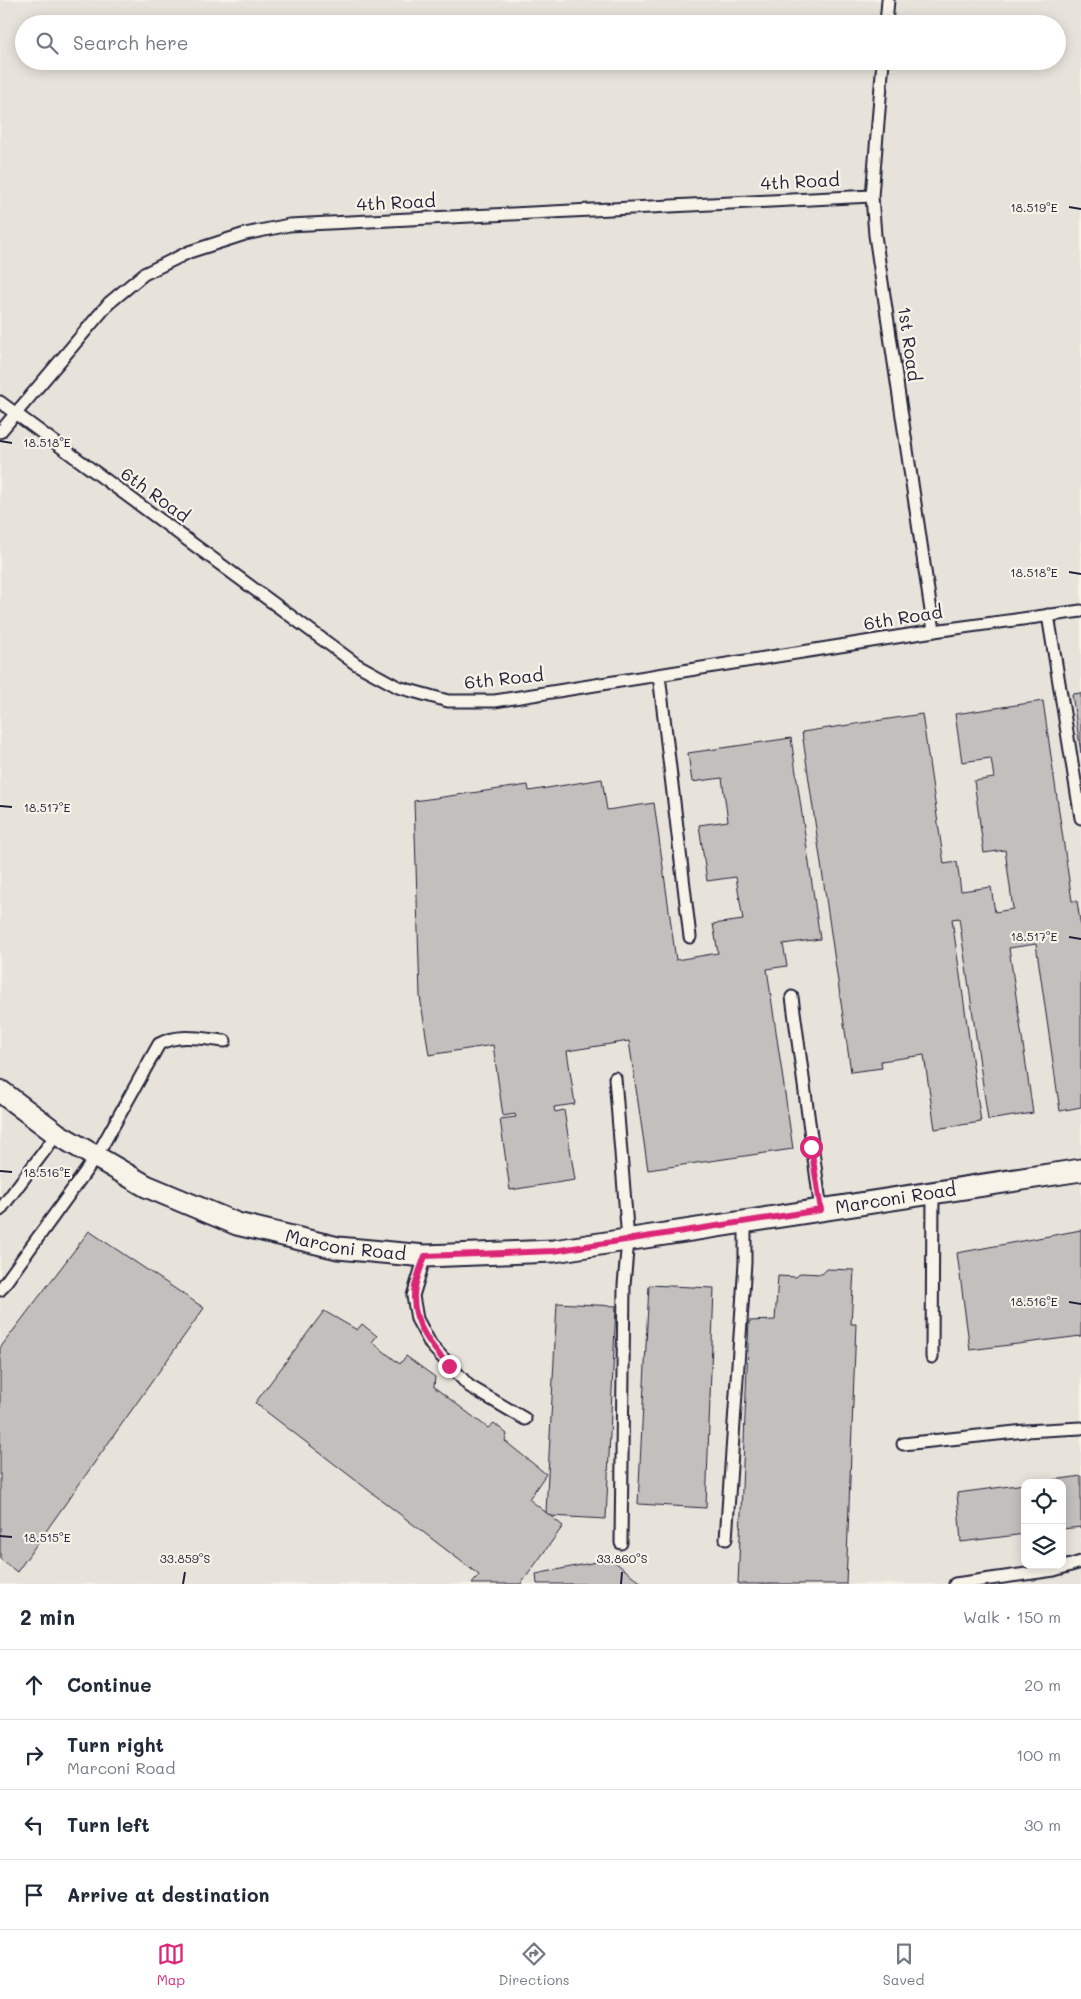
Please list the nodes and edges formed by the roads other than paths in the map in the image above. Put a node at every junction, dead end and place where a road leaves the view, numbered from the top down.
1 (888, 0) edge
2 (887, 15) edge
3 (882, 70) edge
4 (872, 196) junction
5 (0, 402) edge
6 (14, 413) junction
7 (0, 432) edge
8 (1081, 611) edge
9 (1048, 615) junction
10 (934, 631) junction
11 (659, 675) junction
12 (1081, 818) edge
13 (690, 937) dead end
14 (792, 996) dead end
15 (225, 1041) dead end
16 (615, 1078) dead end
17 (0, 1092) edge
18 (57, 1134) junction
19 (96, 1157) junction
20 (1081, 1170) edge
21 (933, 1193) junction
22 (0, 1210) edge
23 (821, 1210) junction
24 (745, 1222) junction
25 (628, 1240) junction
26 (425, 1256) junction
27 (0, 1290) edge
28 (932, 1358) dead end
29 (525, 1419) dead end
30 (1081, 1428) edge
31 (903, 1444) dead end
32 (726, 1539) dead end
33 (622, 1543) dead end
34 (1081, 1562) edge
35 (955, 1584) edge

1 - 2 lane
3 - 4 lane, 1st Road
4 - 6 lane, 4th Road
4 - 10 lane, 1st Road
5 - 6 lane, 6th Road
6 - 7 lane, 4th Road
6 - 11 lane, 6th Road
8 - 9 lane, 6th Road
9 - 10 lane, 6th Road
9 - 12 lane
10 - 11 lane, 6th Road
11 - 13 lane
14 - 23 lane
15 - 19 lane
16 - 25 lane
17 - 18 street, Marconi Road
18 - 19 street, Marconi Road
18 - 22 lane
19 - 26 street, Marconi Road
19 - 27 lane
20 - 21 street, Marconi Road
21 - 23 street, Marconi Road
21 - 28 lane
23 - 24 street, Marconi Road
24 - 25 street, Marconi Road
24 - 32 lane
25 - 26 street, Marconi Road
25 - 33 lane
26 - 29 lane
30 - 31 lane
34 - 35 lane

